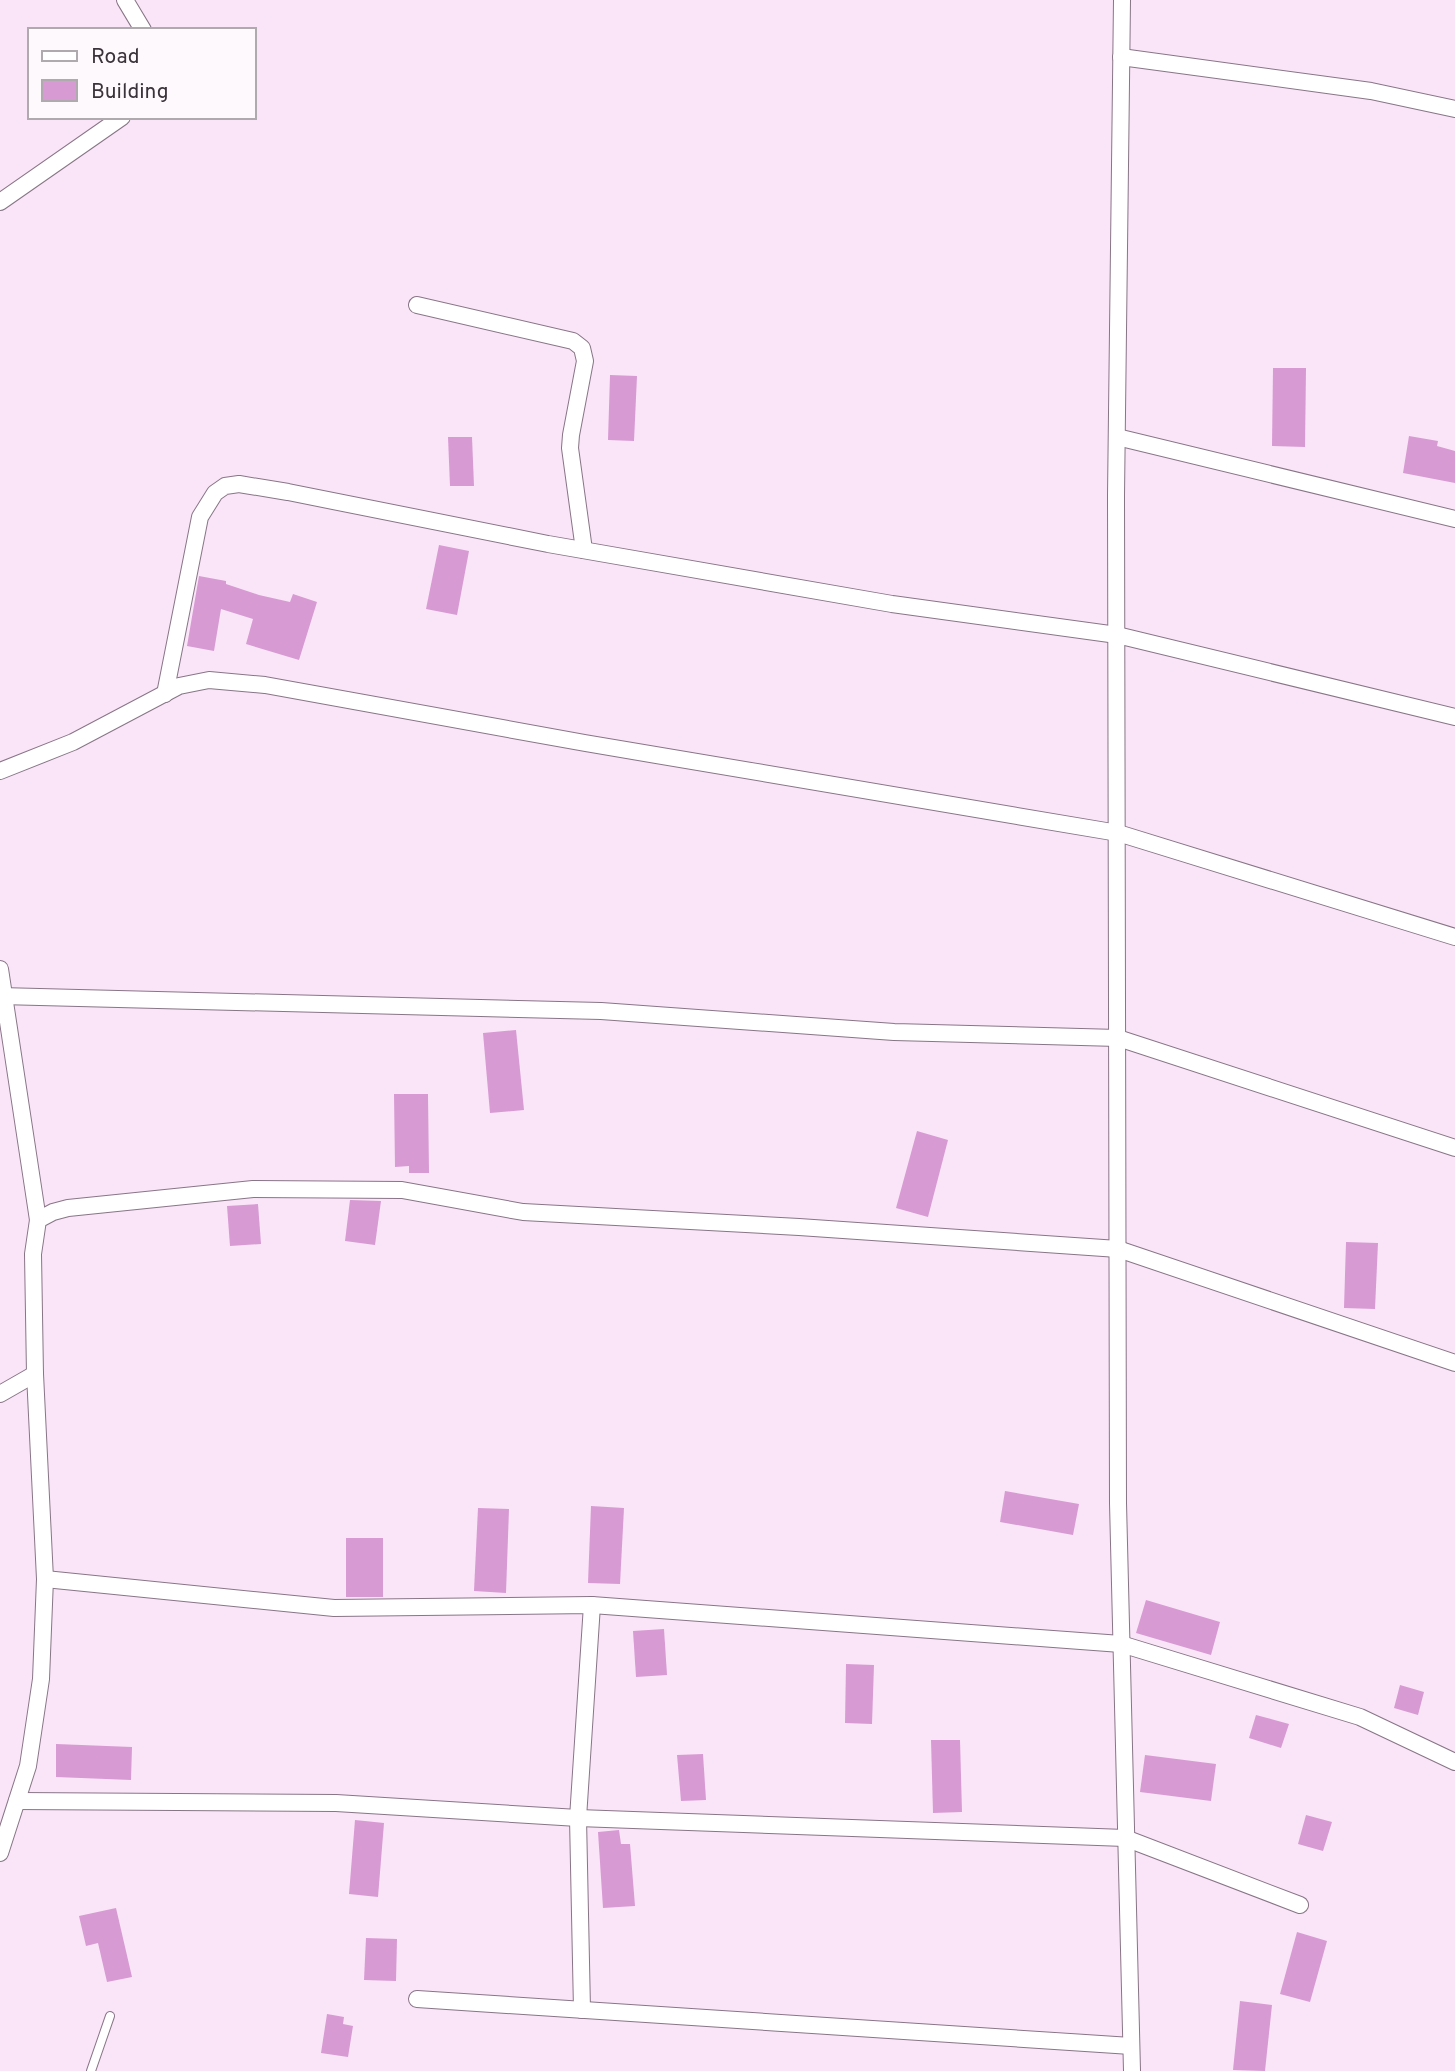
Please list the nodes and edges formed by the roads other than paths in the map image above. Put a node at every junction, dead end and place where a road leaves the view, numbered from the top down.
1 (125, 0) edge
2 (1122, 0) edge
3 (142, 28) edge
4 (1121, 57) junction
5 (1455, 109) edge
6 (119, 119) edge
7 (0, 202) edge
8 (417, 305) dead end
9 (1117, 437) junction
10 (1455, 519) edge
11 (584, 550) junction
12 (1117, 635) junction
13 (165, 694) junction
14 (1455, 717) edge
15 (0, 771) edge
16 (1118, 833) junction
17 (1455, 937) edge
18 (0, 969) edge
19 (2, 996) edge
20 (1118, 1038) junction
21 (1455, 1148) edge
22 (38, 1220) junction
23 (1118, 1249) junction
24 (1455, 1363) edge
25 (35, 1374) junction
26 (0, 1394) edge
27 (45, 1578) junction
28 (592, 1605) junction
29 (1121, 1644) junction
30 (1455, 1762) edge
31 (17, 1801) junction
32 (578, 1818) junction
33 (1125, 1838) junction
34 (0, 1853) edge
35 (1300, 1905) dead end
36 (417, 1999) dead end
37 (582, 2010) junction
38 (110, 2016) dead end
39 (1131, 2046) junction
40 (92, 2071) edge
41 (1132, 2071) edge

1 - 3 street
2 - 4 street
4 - 5 street
4 - 9 street
6 - 7 street
8 - 11 street
9 - 10 street
9 - 12 street
11 - 12 street
11 - 13 street
12 - 14 street
12 - 16 street
13 - 15 street
13 - 16 street
16 - 17 street
16 - 20 street
18 - 19 street
19 - 20 street
19 - 22 street
20 - 21 street
20 - 23 street
22 - 23 street
22 - 25 street
23 - 24 street
23 - 29 street
25 - 26 street
25 - 27 street
27 - 28 street
27 - 31 street
28 - 29 street
28 - 32 street
29 - 30 street
29 - 33 street
31 - 32 street
31 - 34 street
32 - 33 street
32 - 37 street
33 - 35 street
33 - 39 street
36 - 37 street
37 - 39 street
38 - 40 lane
39 - 41 street

